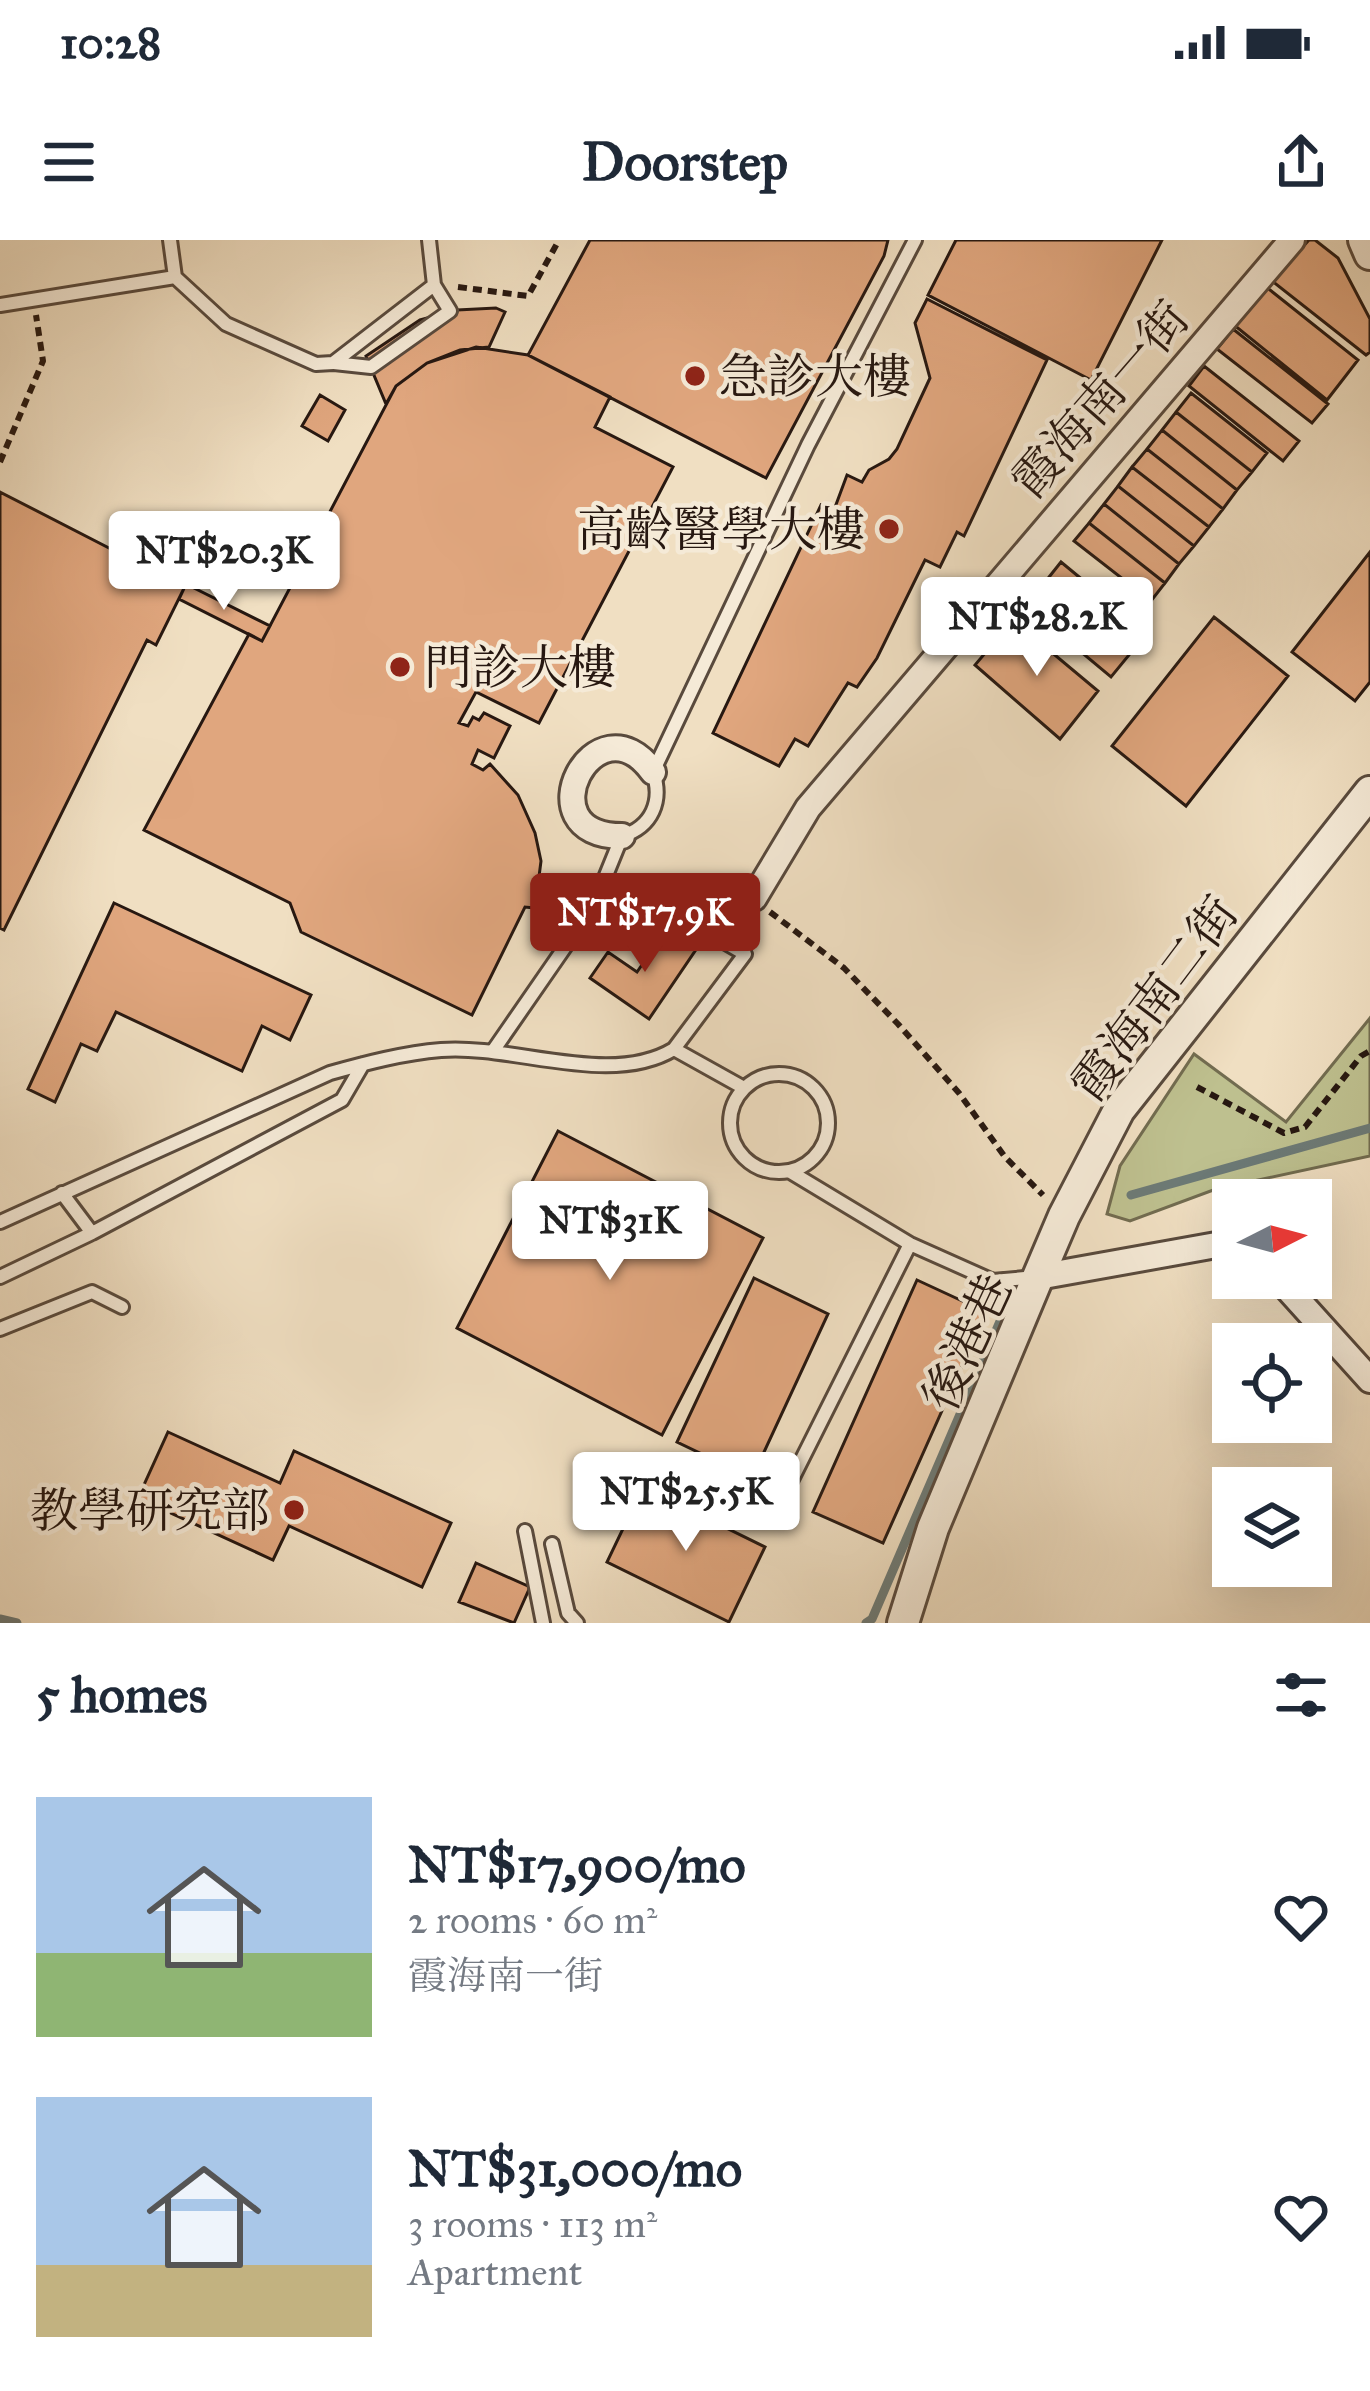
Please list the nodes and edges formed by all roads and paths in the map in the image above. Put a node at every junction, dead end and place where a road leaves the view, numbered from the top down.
1 (170, 240) edge
2 (430, 240) edge
3 (559, 240) edge
4 (915, 240) edge
5 (1292, 240) edge
6 (1364, 240) edge
7 (1370, 254) edge
8 (175, 278) junction
9 (434, 285) junction
10 (33, 300) junction
11 (0, 304) edge
12 (333, 363) junction
13 (0, 462) edge
14 (652, 772) junction
15 (1370, 792) edge
16 (622, 836) junction
17 (647, 897) dead end
18 (754, 898) joint
19 (674, 1049) junction
20 (493, 1051) junction
21 (1370, 1051) edge
22 (363, 1064) junction
23 (1197, 1087) dead end
24 (744, 1088) junction
25 (789, 1171) junction
26 (62, 1193) junction
27 (1064, 1216) junction
28 (0, 1222) edge
29 (92, 1233) junction
30 (910, 1244) junction
31 (1212, 1246) edge
32 (0, 1277) edge
33 (1038, 1277) junction
34 (1297, 1299) edge
35 (122, 1307) dead end
36 (0, 1329) edge
37 (1370, 1380) edge
38 (668, 1463) dead end
39 (525, 1531) dead end
40 (553, 1544) dead end
41 (543, 1623) edge
42 (577, 1623) edge
43 (902, 1623) edge

1 - 8 lane
2 - 9 lane
3 - 9 path
4 - 14 lane
5 - 18 street, 霞海南一街
6 - 7 street
8 - 10 lane
8 - 12 lane
9 - 12 lane
9 - 12 lane
10 - 11 lane
10 - 13 path
14 - 16 lane
14 - 16 street
15 - 27 street, 霞海南二街
16 - 20 lane
17 - 19 lane
18 - 27 path
19 - 20 lane
19 - 24 lane
20 - 22 lane
21 - 23 path
22 - 26 lane
22 - 29 lane
24 - 25 lane
24 - 25 lane
25 - 30 lane
26 - 28 lane
26 - 29 lane
27 - 33 street, 霞海南二街
29 - 32 lane
30 - 33 lane
30 - 38 lane
31 - 33 street, 後港巷
33 - 43 street, 後港巷
34 - 37 street
35 - 36 lane
39 - 41 lane
40 - 42 lane

